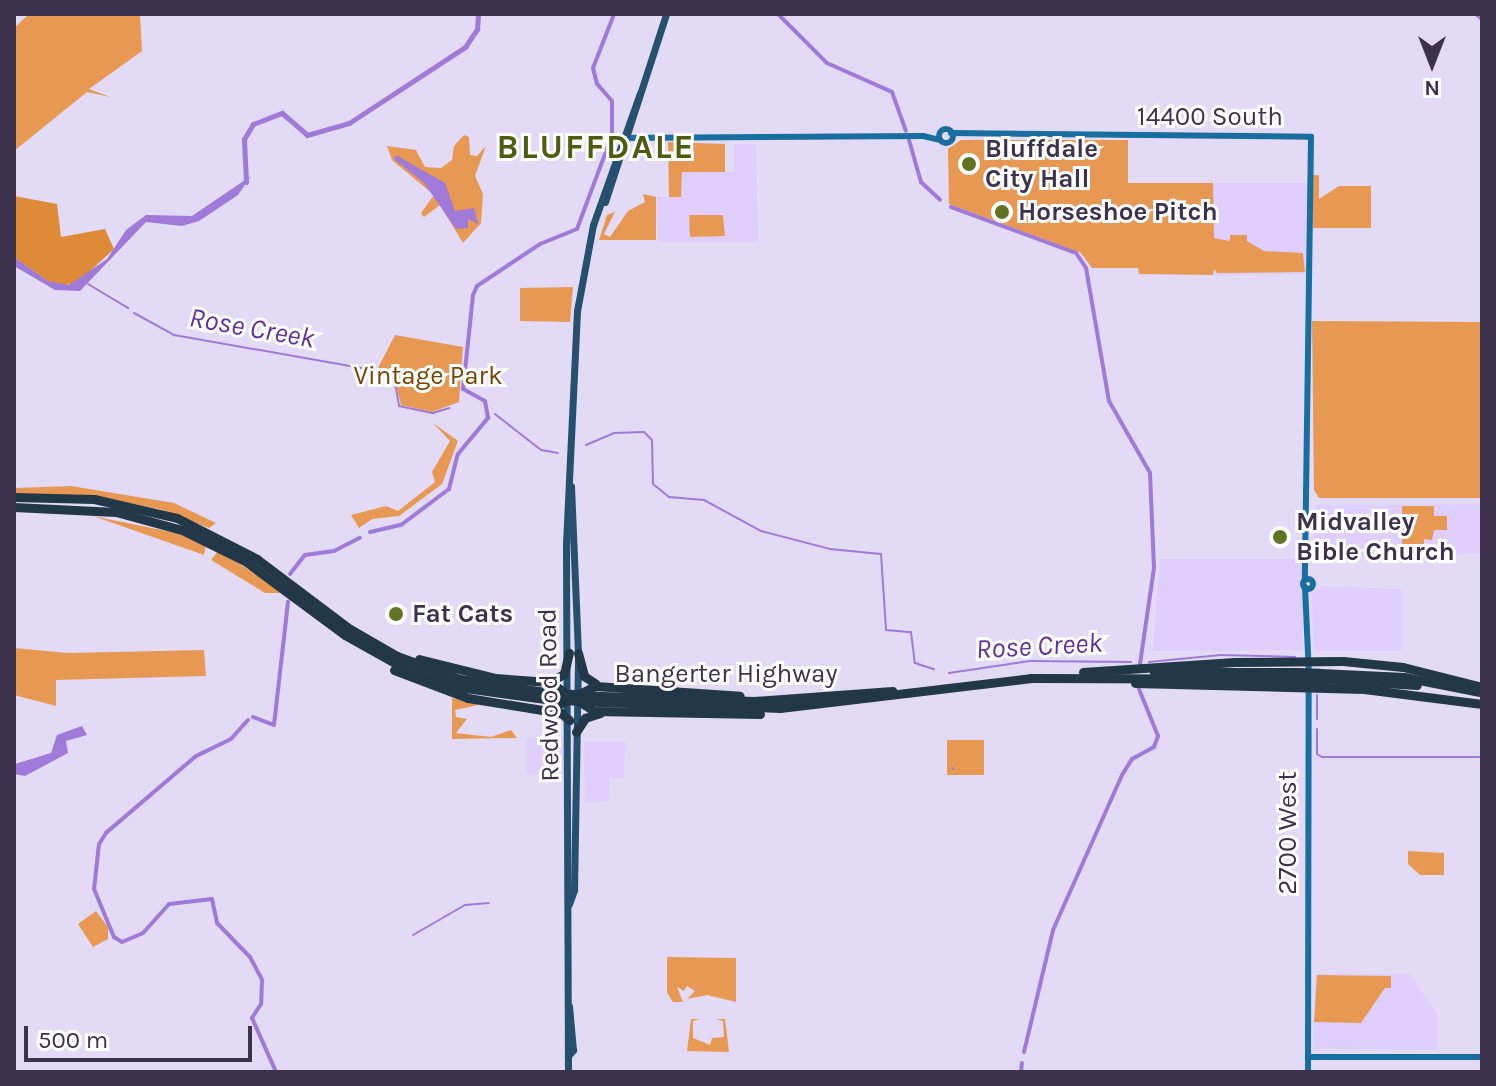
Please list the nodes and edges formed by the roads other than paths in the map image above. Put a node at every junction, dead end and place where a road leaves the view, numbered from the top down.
1 (666, 14) edge
2 (940, 136) junction
3 (951, 137) junction
4 (1311, 137) joint
5 (623, 138) junction
6 (14, 497) edge
7 (14, 507) edge
8 (203, 534) junction
9 (221, 543) junction
10 (574, 653) junction
11 (1309, 661) junction
12 (1080, 672) junction
13 (1297, 676) junction
14 (1061, 677) junction
15 (607, 686) junction
16 (1309, 689) junction
17 (1482, 692) edge
18 (546, 696) junction
19 (574, 697) junction
20 (600, 699) junction
21 (819, 699) junction
22 (835, 704) junction
23 (1482, 704) edge
24 (609, 712) junction
25 (569, 720) junction
26 (576, 732) junction
27 (569, 904) junction
28 (1308, 1057) junction
29 (1482, 1057) edge
30 (568, 1072) edge
31 (1308, 1072) edge

1 - 5 main road, Redwood Road
2 - 3 main road
2 - 3 main road
2 - 5 main road
3 - 4 main road, 14400 South
4 - 11 main road, 2700 West
5 - 10 main road, Redwood Road
6 - 8 highway, Bangerter Highway
7 - 8 highway, Bangerter Highway
8 - 9 highway, Bangerter Highway
9 - 18 highway, Bangerter Highway
9 - 18 highway, Bangerter Highway
10 - 15 highway
10 - 18 highway
10 - 19 main road, Redwood Road
11 - 12 highway
11 - 16 main road, 2700 West
11 - 17 highway
12 - 13 highway, Bangerter Highway
12 - 21 highway, Bangerter Highway
13 - 14 highway, Bangerter Highway
13 - 17 highway, Bangerter Highway, bridge
14 - 16 highway
14 - 22 highway, Bangerter Highway
15 - 19 highway
15 - 21 highway
16 - 23 highway
16 - 28 main road, 2700 West
18 - 19 highway
18 - 19 highway
18 - 20 highway, Bangerter Highway, bridge
18 - 25 highway
19 - 24 highway
19 - 25 main road, Redwood Road
19 - 26 main road, Redwood Road
20 - 21 highway, Bangerter Highway
20 - 22 highway, Bangerter Highway
22 - 24 highway
24 - 26 highway
25 - 27 main road, Redwood Road
26 - 27 main road, Redwood Road
27 - 30 main road, Redwood Road
28 - 29 main road
28 - 31 main road, 2700 West

